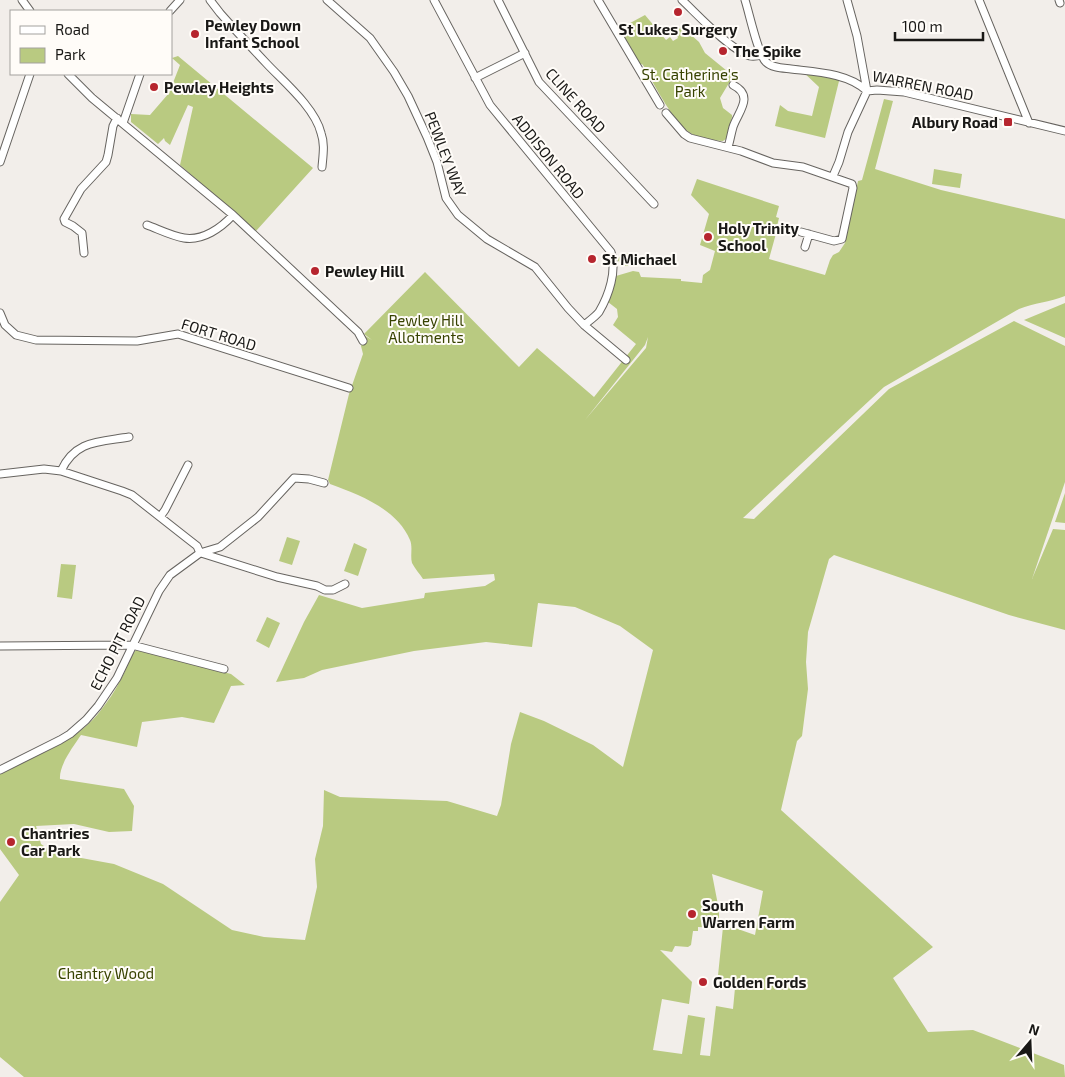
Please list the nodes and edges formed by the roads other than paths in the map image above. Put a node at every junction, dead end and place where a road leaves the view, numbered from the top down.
1 (180, 0) edge
2 (210, 0) edge
3 (327, 0) edge
4 (434, 0) edge
5 (498, 0) edge
6 (598, 0) edge
7 (682, 0) edge
8 (745, 0) edge
9 (847, 0) edge
10 (979, 0) edge
11 (171, 10) edge
12 (525, 53) junction
13 (762, 55) junction
14 (30, 75) edge
15 (69, 75) edge
16 (140, 75) edge
17 (474, 78) junction
18 (733, 85) dead end
19 (868, 91) junction
20 (660, 104) dead end
21 (666, 113) dead end
22 (120, 120) junction
23 (1029, 123) junction
24 (1065, 131) edge
25 (728, 147) junction
26 (0, 162) edge
27 (322, 167) dead end
28 (833, 176) junction
29 (654, 204) dead end
30 (233, 215) junction
31 (147, 225) dead end
32 (805, 247) dead end
33 (84, 253) dead end
34 (0, 313) edge
35 (584, 325) junction
36 (363, 341) dead end
37 (626, 360) dead end
38 (349, 388) dead end
39 (129, 436) dead end
40 (188, 465) dead end
41 (61, 471) junction
42 (0, 474) edge
43 (324, 483) dead end
44 (160, 517) junction
45 (200, 553) junction
46 (345, 584) dead end
47 (132, 645) junction
48 (0, 646) edge
49 (224, 669) dead end
50 (0, 770) edge

1 - 11 street
2 - 27 street
3 - 35 street, PEWLEY WAY
4 - 17 street, ADDISON ROAD
5 - 12 street, CLINE ROAD
6 - 20 street
7 - 13 street, WARREN ROAD
8 - 13 street
9 - 19 street
10 - 23 street
12 - 17 street
12 - 29 street, CLINE ROAD
13 - 19 street, WARREN ROAD
14 - 26 street
15 - 22 street
16 - 22 street
17 - 35 street, ADDISON ROAD
18 - 25 street
19 - 23 street, WARREN ROAD
19 - 28 street
21 - 25 street
22 - 30 street
22 - 33 street
23 - 24 street, WARREN ROAD
25 - 28 street
28 - 32 street
30 - 31 street
30 - 36 street
34 - 38 street, FORT ROAD
35 - 37 street, PEWLEY WAY
39 - 41 street
40 - 44 street
41 - 42 street
41 - 44 street
43 - 45 street, ECHO PIT ROAD
44 - 45 street
45 - 46 street
45 - 47 street, ECHO PIT ROAD
47 - 48 street
47 - 49 street
47 - 50 street, ECHO PIT ROAD

